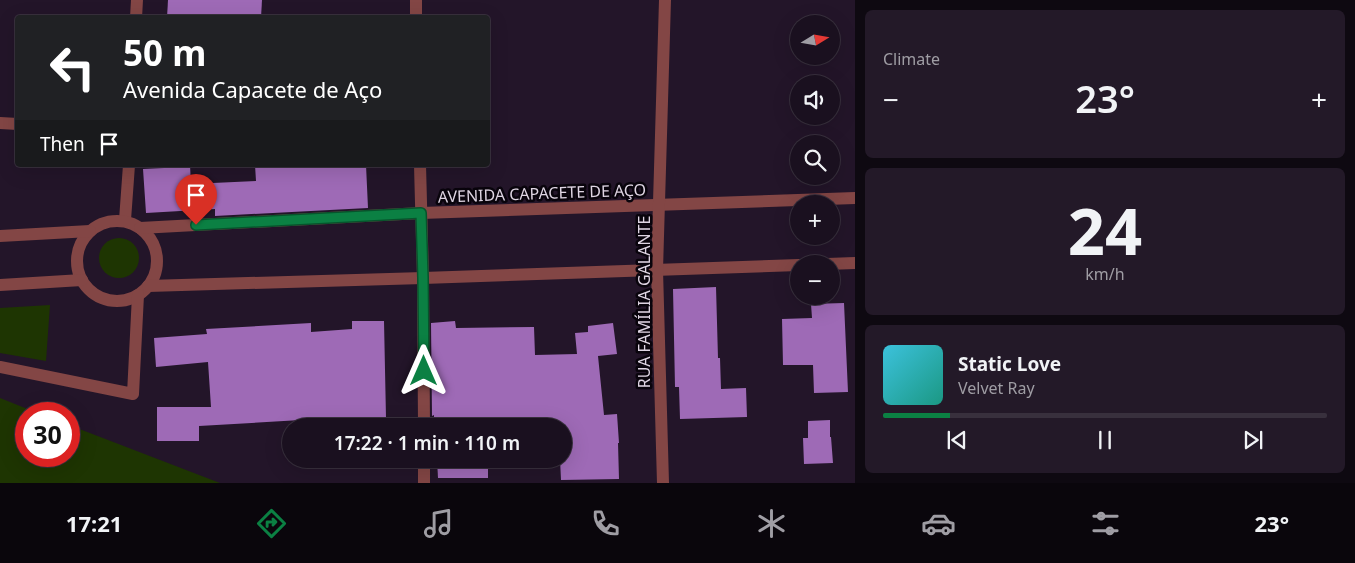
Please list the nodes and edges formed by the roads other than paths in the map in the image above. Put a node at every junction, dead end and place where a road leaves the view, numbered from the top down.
1 (137, 0) edge
2 (416, 0) edge
3 (665, 0) edge
4 (136, 15) edge
5 (416, 15) edge
6 (0, 123) edge
7 (15, 124) edge
8 (129, 167) edge
9 (420, 167) edge
10 (855, 198) edge
11 (660, 205) junction
12 (421, 213) junction
13 (125, 220) junction
14 (140, 228) junction
15 (90, 231) junction
16 (0, 236) edge
17 (855, 263) edge
18 (840, 264) edge
19 (790, 265) edge
20 (657, 270) junction
21 (423, 278) junction
22 (82, 280) junction
23 (0, 285) edge
24 (148, 286) junction
25 (138, 295) junction
26 (0, 367) edge
27 (424, 418) edge
28 (424, 468) edge
29 (424, 483) edge
30 (663, 483) edge

1 - 4 street
2 - 5 street
3 - 11 street, RUA FAMÍLIA GALANTE
6 - 7 street
8 - 13 street
9 - 12 street
10 - 11 street, AVENIDA CAPACETE DE AÇO
11 - 12 street, AVENIDA CAPACETE DE AÇO
11 - 20 street, RUA FAMÍLIA GALANTE
12 - 14 street, AVENIDA CAPACETE DE AÇO
12 - 21 street
13 - 14 street
13 - 15 street
14 - 24 street
15 - 16 street
15 - 22 street
17 - 18 street
19 - 20 street
20 - 21 street
20 - 30 street, RUA FAMÍLIA GALANTE
21 - 24 street
21 - 27 street
22 - 23 street
22 - 25 street
24 - 25 street
25 - 26 street
28 - 29 street

